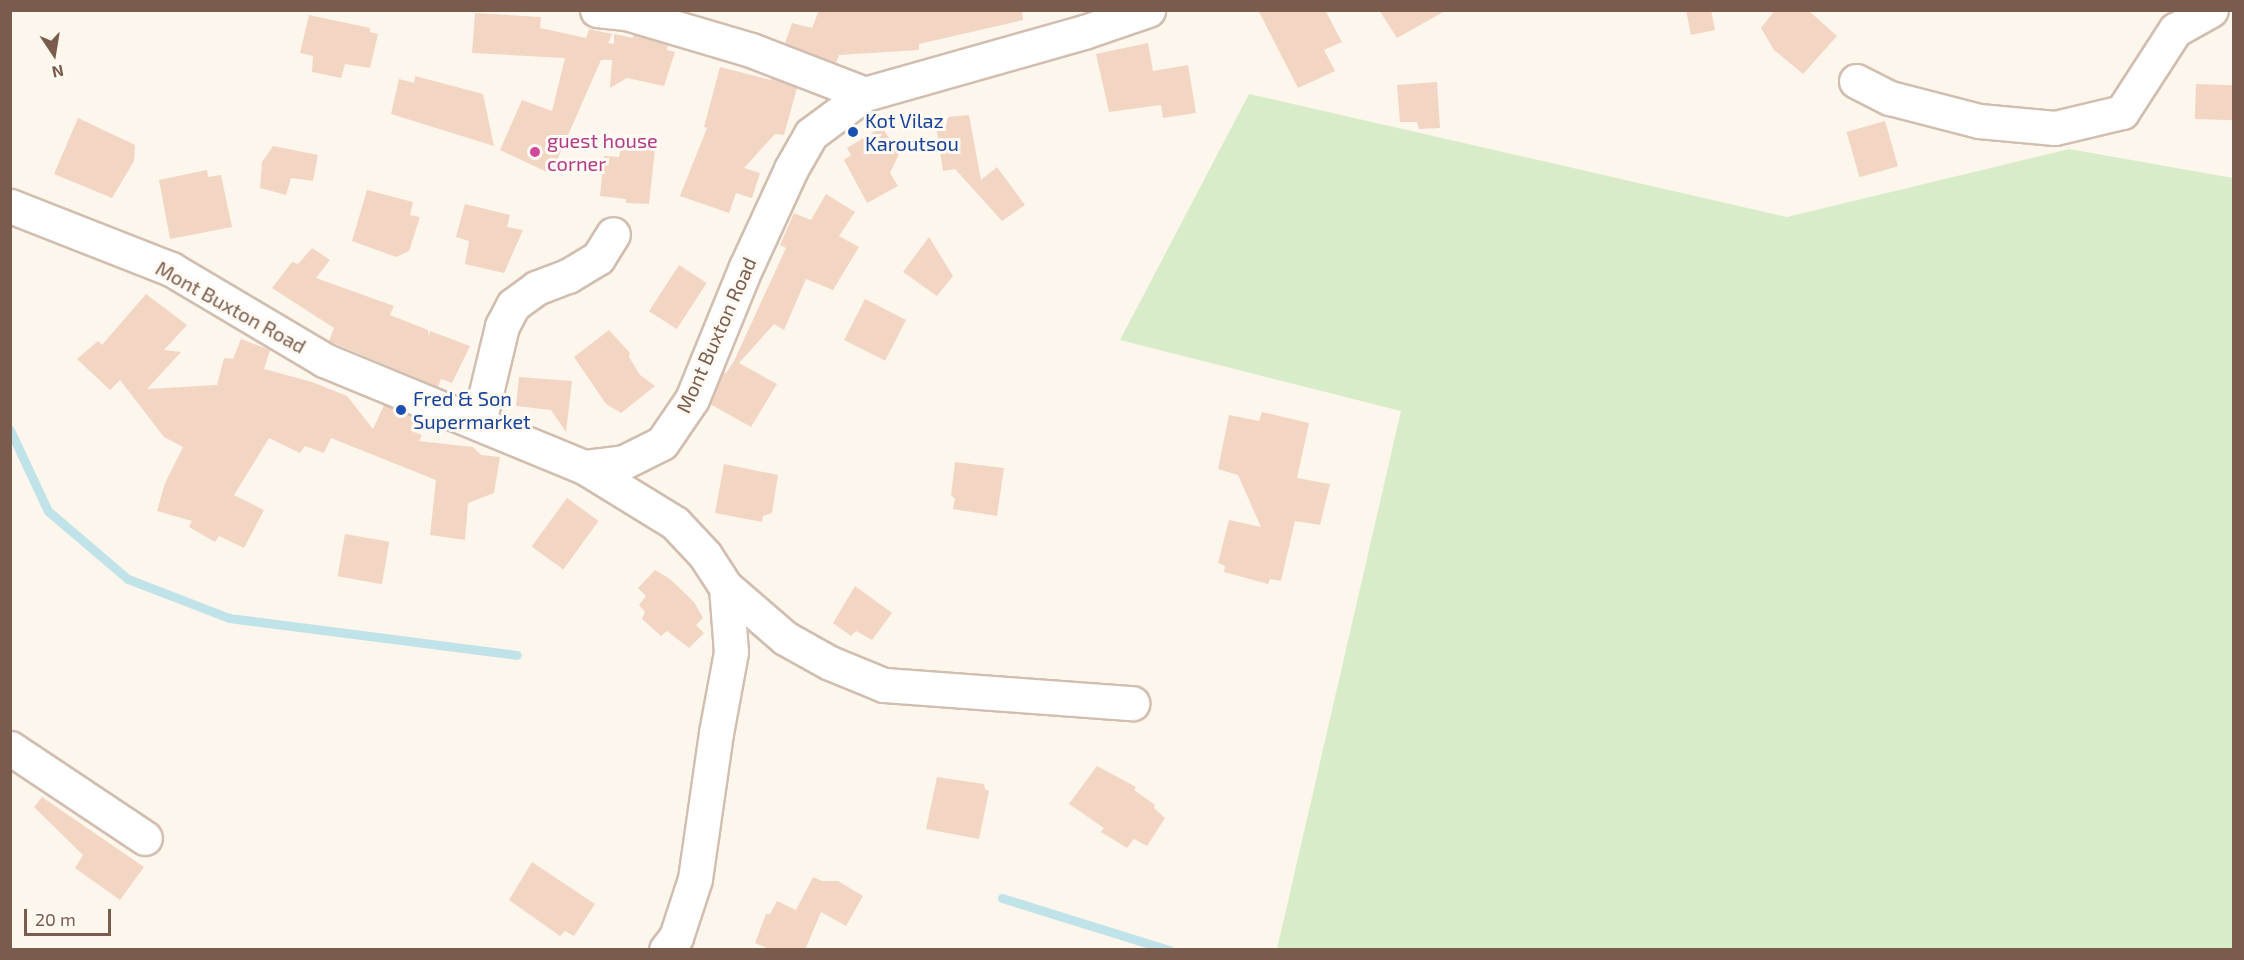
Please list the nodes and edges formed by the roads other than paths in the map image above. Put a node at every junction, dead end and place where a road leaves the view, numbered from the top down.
1 (597, 10) edge
2 (1148, 10) edge
3 (2211, 10) edge
4 (1856, 81) dead end
5 (865, 94) junction
6 (10, 206) edge
7 (613, 234) dead end
8 (479, 422) junction
9 (584, 467) junction
10 (726, 587) junction
11 (1132, 703) dead end
12 (10, 748) edge
13 (145, 838) dead end
14 (666, 950) edge

1 - 5 street
2 - 5 street, Mont Buxton Road
3 - 4 street
5 - 9 street, Mont Buxton Road
6 - 8 street, Mont Buxton Road
7 - 8 street
8 - 9 street, Mont Buxton Road
9 - 10 street
10 - 11 street
10 - 14 street
12 - 13 street

